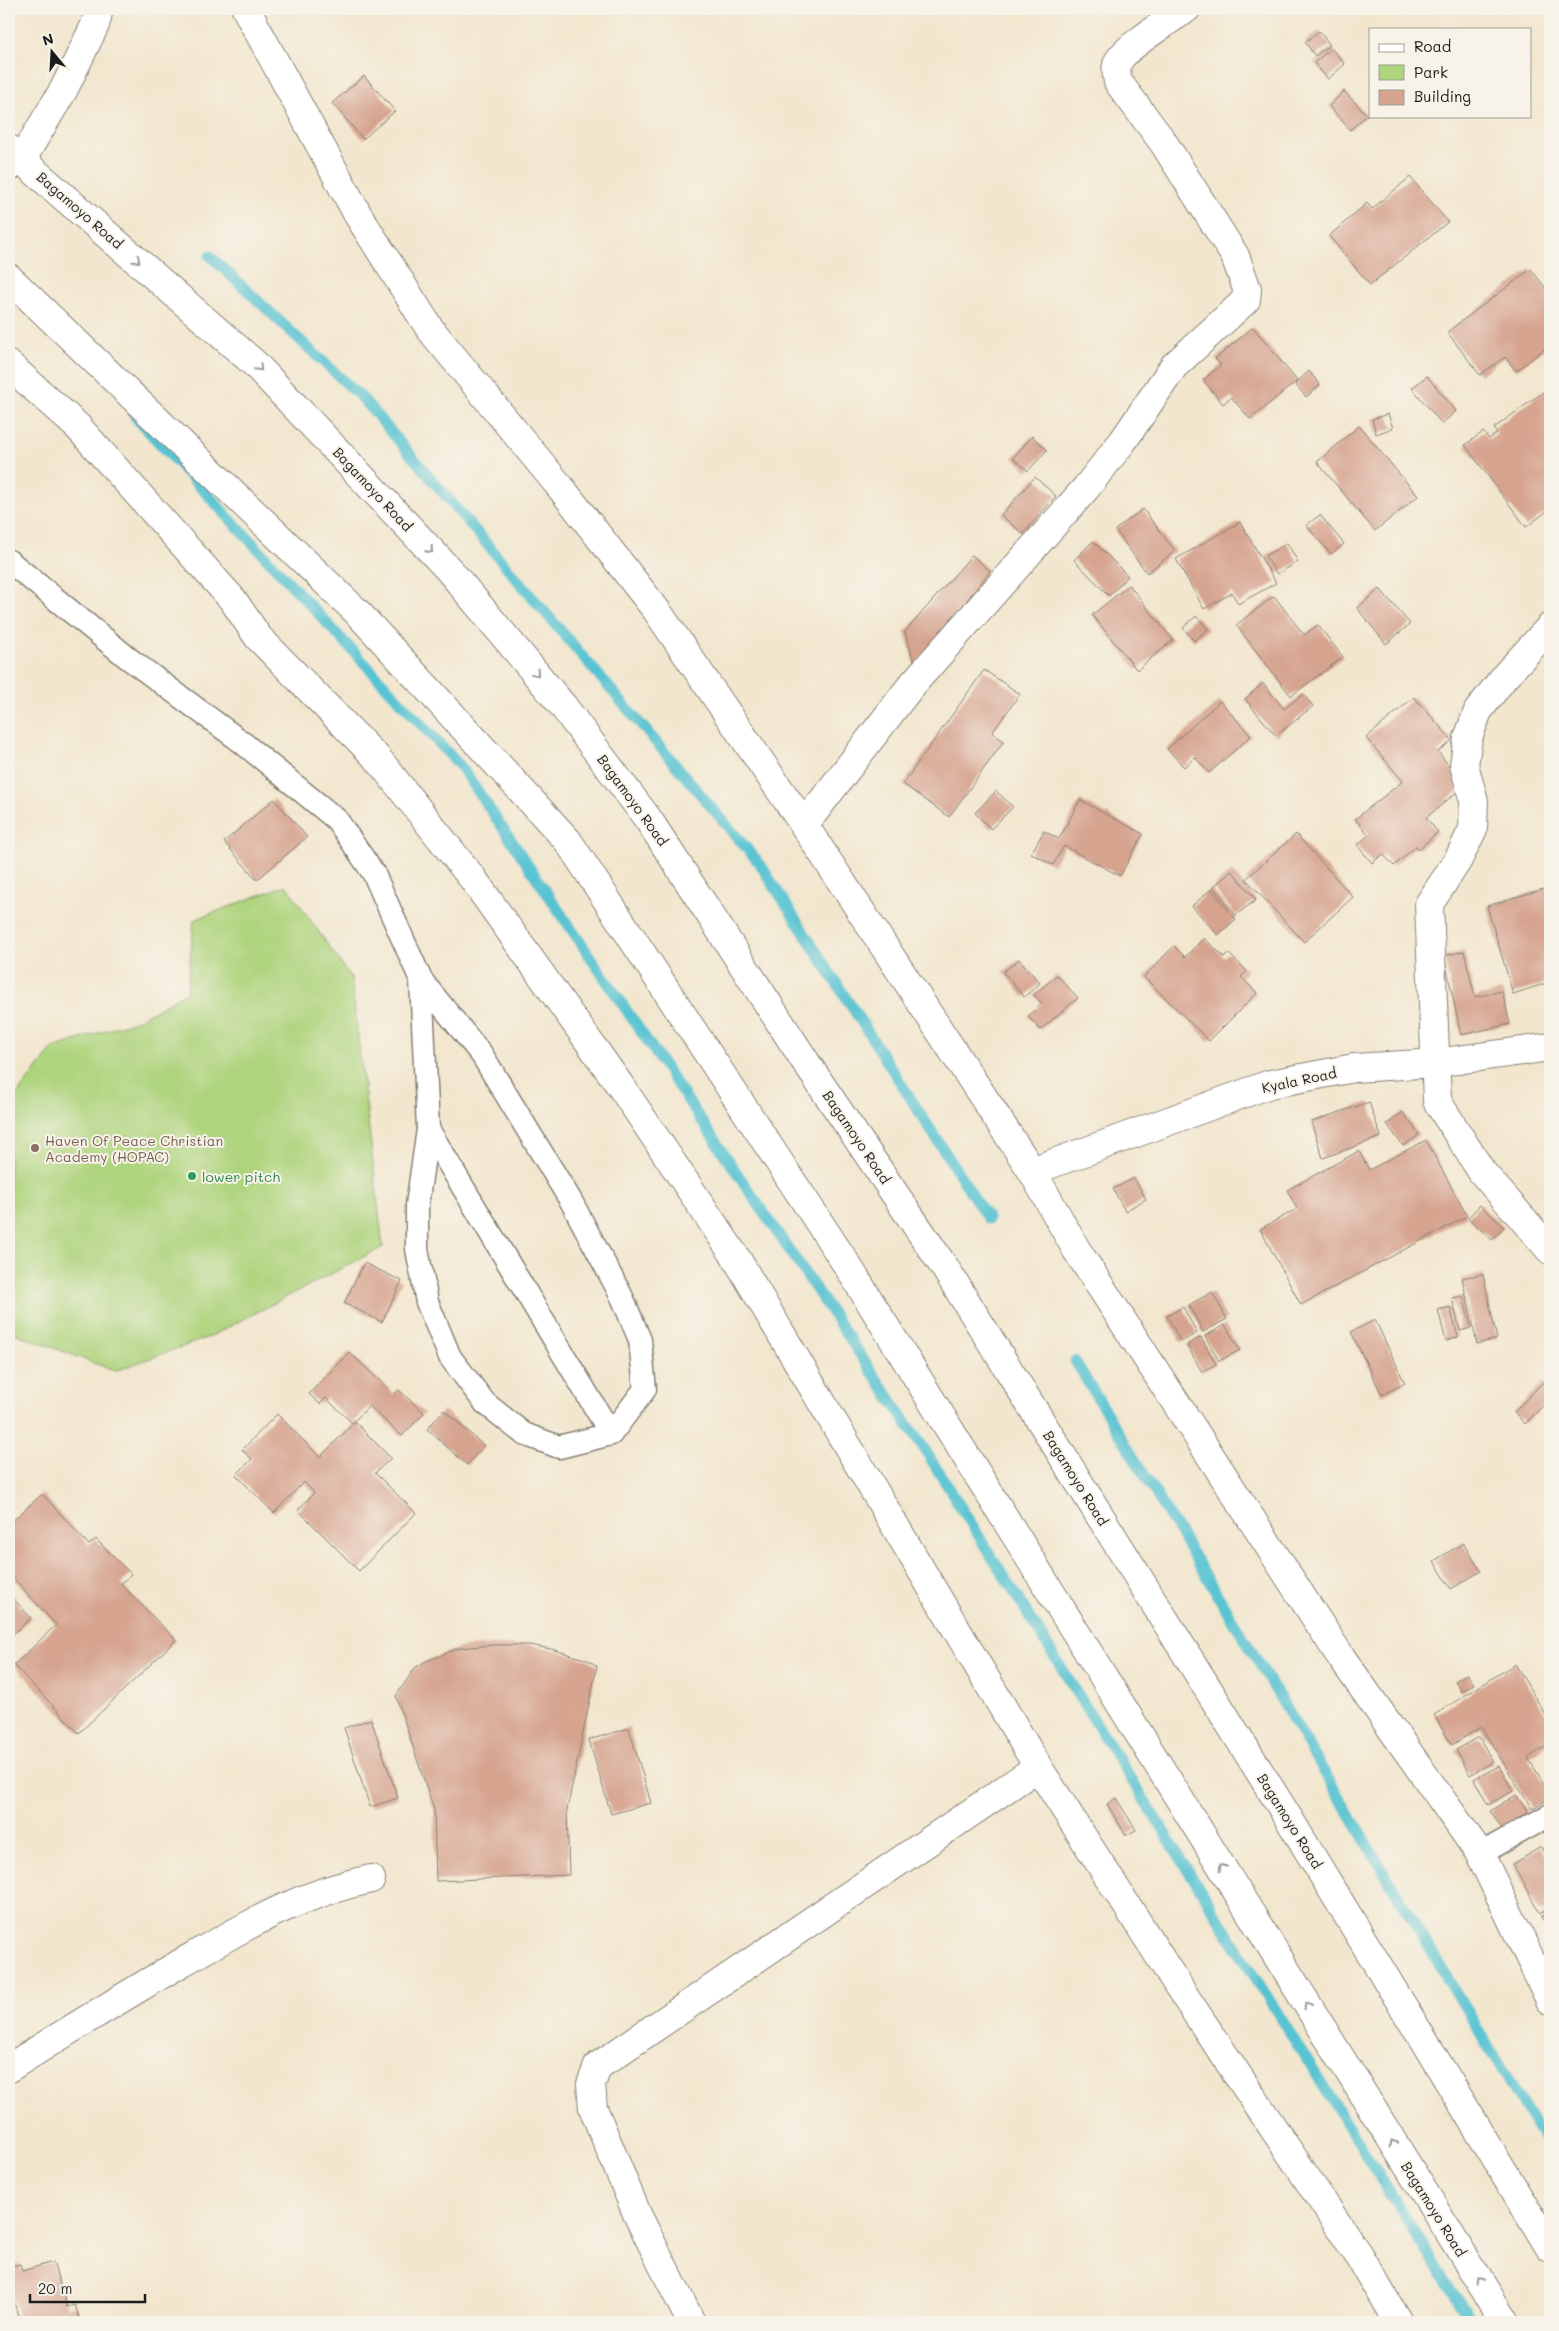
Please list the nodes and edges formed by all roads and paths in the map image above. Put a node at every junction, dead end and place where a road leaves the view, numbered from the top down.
1 (99, 9) edge
2 (246, 9) edge
3 (1186, 9) edge
4 (13, 158) edge
5 (9, 278) edge
6 (9, 365) edge
7 (9, 561) edge
8 (1550, 627) edge
9 (804, 825) junction
10 (421, 980) junction
11 (1550, 1047) edge
12 (1436, 1064) junction
13 (428, 1129) junction
14 (1032, 1171) junction
15 (1550, 1250) edge
16 (611, 1434) junction
17 (1038, 1767) junction
18 (1550, 1815) edge
19 (1480, 1854) junction
20 (371, 1879) dead end
21 (1550, 2000) edge
22 (9, 2068) edge
23 (1550, 2248) edge
24 (691, 2322) edge
25 (1398, 2322) edge
26 (1505, 2322) edge

1 - 4 main road
2 - 9 main road
3 - 9 main road
4 -> 23 main road, Bagamoyo Road
26 -> 5 main road, Bagamoyo Road
6 - 17 main road
7 - 10 lane
8 - 12 main road
9 - 14 main road
10 - 13 lane
10 - 16 lane
11 - 12 main road, Kyala Road
12 - 14 main road, Kyala Road
12 - 15 main road
13 - 16 lane
13 - 16 lane
14 - 19 main road
17 - 24 main road
17 - 25 main road
18 - 19 lane
19 - 21 main road
20 - 22 main road

